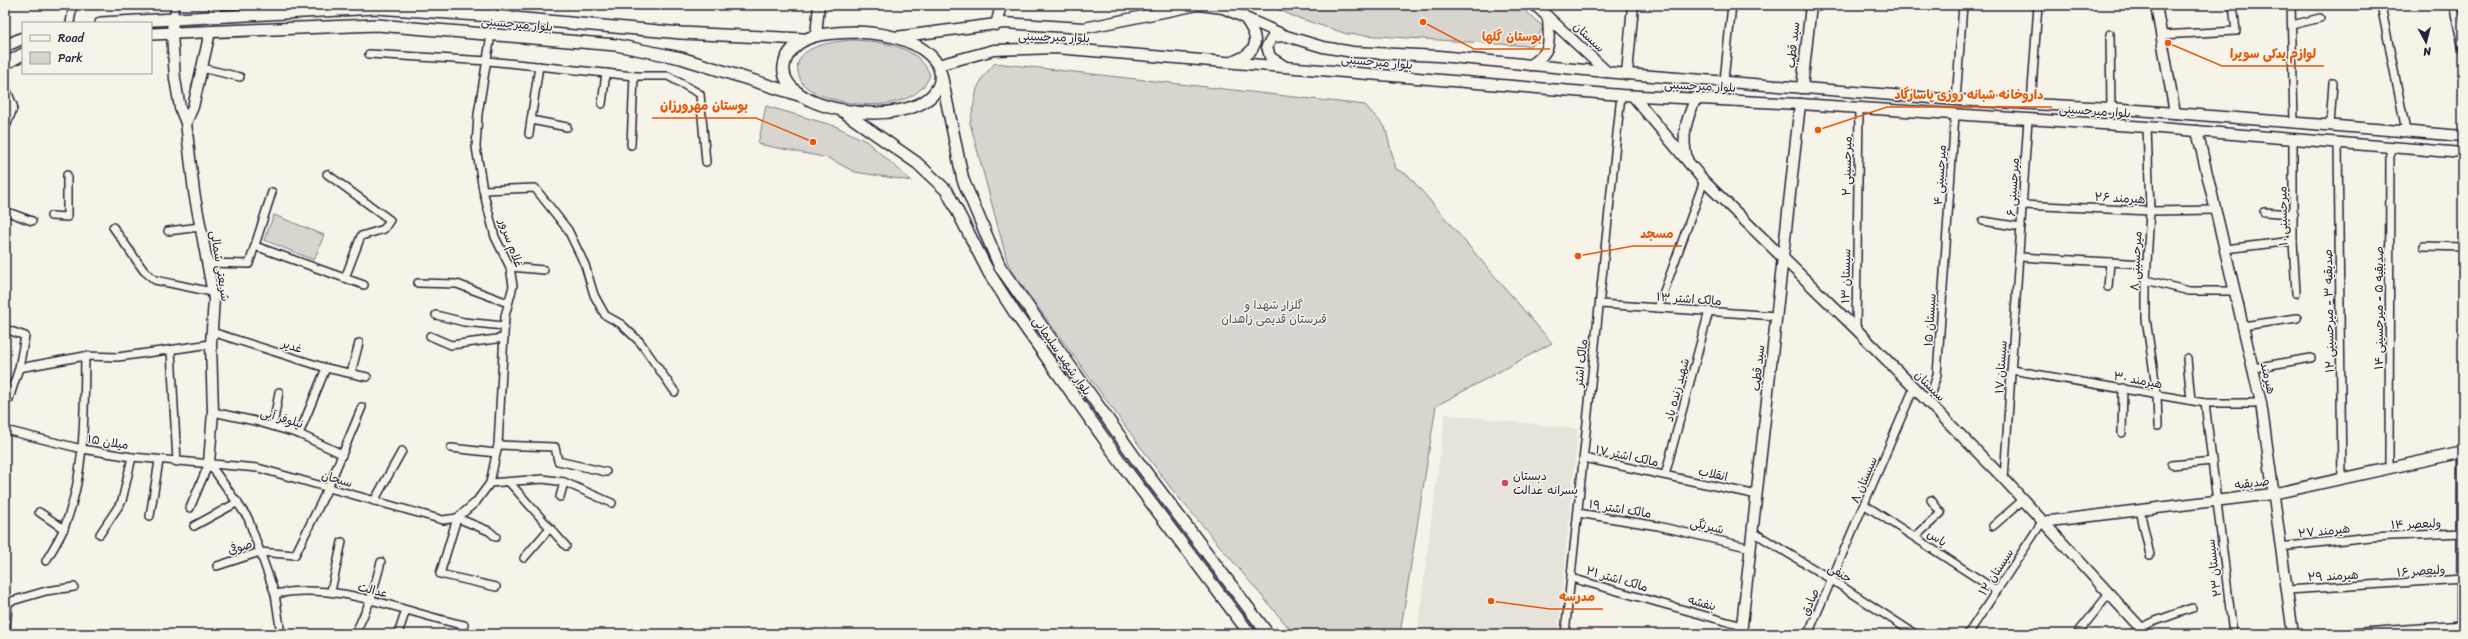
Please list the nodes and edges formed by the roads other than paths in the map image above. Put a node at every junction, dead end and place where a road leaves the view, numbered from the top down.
1 (73, 5) edge
2 (175, 5) edge
3 (216, 5) edge
4 (819, 5) edge
5 (1001, 5) edge
6 (1198, 5) edge
7 (1535, 5) edge
8 (1633, 5) edge
9 (1732, 5) edge
10 (1811, 5) edge
11 (1963, 5) edge
12 (2038, 5) edge
13 (2156, 5) edge
14 (2233, 5) edge
15 (2291, 5) edge
16 (2383, 5) edge
17 (2453, 5) edge
18 (376, 7) edge
19 (493, 10) edge
20 (1242, 15) junction
21 (213, 17) junction
22 (1548, 17) junction
23 (2320, 18) dead end
24 (173, 19) junction
25 (70, 22) edge
26 (137, 22) edge
27 (996, 25) junction
28 (2292, 25) junction
29 (22, 32) edge
30 (210, 32) junction
31 (172, 33) junction
32 (152, 34) edge
33 (2110, 34) dead end
34 (491, 35) junction
35 (2161, 35) junction
36 (816, 36) junction
37 (1286, 36) junction
38 (896, 37) junction
39 (22, 38) edge
40 (803, 39) junction
41 (5, 40) edge
42 (5, 46) edge
43 (22, 47) edge
44 (2463, 49) edge
45 (369, 54) dead end
46 (22, 55) edge
47 (5, 56) edge
48 (488, 61) junction
49 (1231, 63) junction
50 (5, 64) edge
51 (1531, 65) junction
52 (539, 66) junction
53 (1285, 67) junction
54 (202, 68) junction
55 (939, 69) junction
56 (1607, 72) junction
57 (606, 73) junction
58 (1627, 74) junction
59 (634, 76) junction
60 (240, 77) dead end
61 (1724, 80) junction
62 (2333, 83) dead end
63 (1802, 88) junction
64 (5, 90) edge
65 (1621, 95) junction
66 (802, 96) junction
67 (1633, 96) junction
68 (1909, 96) junction
69 (1696, 98) junction
70 (1956, 100) junction
71 (2031, 103) junction
72 (602, 104) dead end
73 (1800, 104) junction
74 (2111, 108) junction
75 (1859, 109) junction
76 (841, 110) junction
77 (1907, 113) junction
78 (2175, 113) junction
79 (1955, 115) junction
80 (531, 120) junction
81 (2028, 120) junction
82 (2273, 121) junction
83 (2294, 122) junction
84 (186, 123) junction
85 (5, 125) edge
86 (2330, 125) junction
87 (567, 126) dead end
88 (2147, 128) junction
89 (2197, 131) junction
90 (2406, 132) junction
91 (529, 134) dead end
92 (2463, 136) edge
93 (2271, 138) junction
94 (2293, 139) junction
95 (2338, 143) junction
96 (631, 146) dead end
97 (2390, 147) junction
98 (2463, 153) edge
99 (706, 162) dead end
100 (1688, 163) junction
101 (327, 174) dead end
102 (67, 175) dead end
103 (1704, 181) junction
104 (483, 190) junction
105 (272, 192) dead end
106 (2023, 205) junction
107 (2216, 210) junction
108 (2150, 211) junction
109 (5, 212) edge
110 (2264, 212) dead end
111 (2294, 214) junction
112 (51, 216) dead end
113 (32, 221) dead end
114 (1983, 221) dead end
115 (1858, 222) joint
116 (113, 227) dead end
117 (200, 227) junction
118 (2021, 227) junction
119 (168, 231) dead end
120 (1947, 237) joint
121 (2293, 241) junction
122 (255, 246) junction
123 (2424, 246) dead end
124 (2463, 247) edge
125 (2225, 249) junction
126 (2019, 257) junction
127 (1782, 259) junction
128 (2110, 262) junction
129 (207, 263) junction
130 (2146, 264) junction
131 (510, 267) junction
132 (544, 270) dead end
133 (345, 278) junction
134 (2146, 280) junction
135 (418, 283) dead end
136 (364, 285) dead end
137 (2108, 287) dead end
138 (2235, 291) junction
139 (212, 292) junction
140 (2296, 293) dead end
141 (508, 303) junction
142 (1600, 304) junction
143 (1658, 308) junction
144 (1709, 311) junction
145 (436, 316) dead end
146 (1777, 316) junction
147 (2297, 318) dead end
148 (504, 326) junction
149 (2243, 326) junction
150 (5, 329) edge
151 (1856, 329) junction
152 (212, 332) junction
153 (430, 336) dead end
154 (504, 338) junction
155 (359, 343) dead end
156 (211, 344) junction
157 (171, 350) junction
158 (85, 356) junction
159 (2311, 358) dead end
160 (2187, 359) dead end
161 (19, 368) junction
162 (326, 368) junction
163 (2253, 368) junction
164 (2012, 370) junction
165 (351, 372) junction
166 (367, 377) dead end
167 (1914, 388) junction
168 (2123, 388) junction
169 (279, 392) dead end
170 (675, 392) dead end
171 (2157, 394) junction
172 (5, 398) edge
173 (2191, 400) junction
174 (1928, 402) junction
175 (2205, 402) junction
176 (2261, 403) junction
177 (362, 407) dead end
178 (213, 412) junction
179 (273, 426) junction
180 (2158, 426) dead end
181 (5, 430) edge
182 (2122, 433) dead end
183 (299, 434) junction
184 (498, 445) junction
185 (451, 448) dead end
186 (82, 449) junction
187 (2463, 450) edge
188 (402, 451) dead end
189 (496, 453) junction
190 (342, 454) junction
191 (132, 457) junction
192 (1584, 458) junction
193 (159, 461) junction
194 (2212, 461) junction
195 (176, 462) junction
196 (209, 463) junction
197 (2172, 465) dead end
198 (2389, 469) junction
199 (606, 472) dead end
200 (1665, 475) junction
201 (2004, 479) junction
202 (2342, 480) junction
203 (509, 482) junction
204 (564, 482) junction
205 (490, 484) junction
206 (328, 488) junction
207 (2272, 494) junction
208 (1757, 495) junction
209 (560, 497) dead end
210 (1931, 500) dead end
211 (2023, 500) junction
212 (2217, 500) junction
213 (374, 501) junction
214 (238, 502) junction
215 (612, 503) dead end
216 (1865, 505) junction
217 (190, 508) dead end
218 (2140, 510) junction
219 (39, 512) dead end
220 (1578, 513) junction
221 (150, 516) dead end
222 (457, 518) junction
223 (2042, 522) junction
224 (194, 526) dead end
225 (1658, 526) joint
226 (1993, 526) dead end
227 (550, 528) junction
228 (64, 529) junction
229 (1753, 532) junction
230 (2462, 533) edge
231 (100, 534) dead end
232 (1915, 537) junction
233 (2370, 537) joint
234 (496, 538) dead end
235 (342, 542) dead end
236 (566, 546) dead end
237 (2280, 547) junction
238 (1751, 548) junction
239 (260, 552) junction
240 (2150, 555) dead end
241 (524, 558) dead end
242 (46, 561) dead end
243 (381, 562) dead end
244 (217, 566) dead end
245 (1571, 578) junction
246 (1832, 580) junction
247 (2462, 580) edge
248 (2381, 584) joint
249 (74, 587) dead end
250 (496, 587) dead end
251 (2287, 590) junction
252 (331, 591) junction
253 (1997, 591) junction
254 (274, 594) junction
255 (2109, 594) junction
256 (371, 599) junction
257 (6, 602) edge
258 (1656, 602) joint
259 (2192, 608) dead end
260 (406, 610) junction
261 (464, 625) dead end
262 (2462, 628) edge
263 (357, 630) dead end
264 (1742, 630) edge
265 (2144, 631) edge
266 (6, 634) edge
267 (281, 634) edge
268 (398, 634) edge
269 (1250, 634) edge
270 (1268, 634) edge
271 (1565, 634) edge
272 (1808, 634) edge
273 (1915, 634) edge
274 (1968, 634) edge
275 (2076, 634) edge
276 (2233, 634) edge
277 (2293, 634) edge
278 (2334, 634) edge

1 - 25 street
2 - 24 street
3 - 21 main road
4 - 36 main road
5 - 27 main road
6 - 20 main road, بلوار میرحسینی
6 - 27 main road, بلوار میرحسینی
7 - 22 main road, سیستان
8 - 58 main road
9 - 61 street
10 - 63 main road, سید قطب
11 - 70 street
12 - 71 street
13 - 35 main road
14 - 35 street
15 - 28 street
16 - 90 street
17 - 44 street
18 - 19 main road, بلوار میرحسینی
18 - 21 main road, بلوار میرحسینی
19 - 40 main road, بلوار میرحسینی
20 - 37 main road, بلوار میرحسینی
20 - 49 main road
21 - 24 main road, بلوار میرحسینی
22 - 51 main road
22 - 56 main road, سیستان
23 - 28 street
24 - 26 main road, بلوار میرحسینی
24 - 31 main road, شریعتی شمالی
27 - 38 main road, بلوار میرحسینی
28 - 83 street
29 - 41 main road
30 - 31 main road, بلوار میرحسینی
30 - 34 main road, بلوار میرحسینی
30 - 54 main road, شریعتی شمالی
31 - 32 main road, بلوار میرحسینی
31 - 84 main road, شریعتی شمالی
33 - 74 street
34 - 48 street, غلام سرور
34 - 66 main road, بلوار میرحسینی
35 - 78 main road
36 - 38 main road, بلوار میرحسینی
36 - 40 main road, بلوار میرحسینی
37 - 51 main road, بلوار میرحسینی
37 - 53 main road
38 - 55 main road, بلوار میرحسینی
39 - 42 main road
40 - 66 main road
43 - 47 main road
45 - 48 street
46 - 50 main road
48 - 52 street
48 - 104 street, غلام سرور
49 - 53 main road, بلوار میرحسینی
49 - 55 main road, بلوار میرحسینی
51 - 56 main road, بلوار میرحسینی
52 - 57 street
52 - 80 street
53 - 65 main road, بلوار میرحسینی
54 - 60 street
54 - 84 main road, شریعتی شمالی
55 - 76 main road
55 - 270 main road, بلوار شهید سلیمانی
56 - 58 main road, بلوار میرحسینی
57 - 59 street
57 - 72 street
58 - 61 main road, بلوار میرحسینی
59 - 96 street
59 - 99 street
61 - 63 main road, بلوار میرحسینی
62 - 86 street
63 - 68 main road, بلوار میرحسینی
64 - 85 main road
65 - 67 main road, بلوار میرحسینی
65 - 142 street, مالک اشتر
66 - 76 main road, بلوار میرحسینی
67 - 69 main road, بلوار میرحسینی
67 - 100 main road, سیستان
68 - 70 main road, بلوار میرحسینی
68 - 77 main road
69 - 73 main road, بلوار میرحسینی
69 - 100 main road, سیستان
70 - 71 main road, بلوار میرحسینی
71 - 74 main road, بلوار میرحسینی
73 - 75 main road, بلوار میرحسینی
73 - 127 main road, سید قطب
74 - 78 main road, بلوار میرحسینی
75 - 77 main road, بلوار میرحسینی
75 - 115 street, میرحسینی ۲
76 - 269 main road, بلوار شهید سلیمانی
77 - 79 main road, بلوار میرحسینی
78 - 82 main road, بلوار میرحسینی
79 - 81 main road, بلوار میرحسینی
79 - 120 street, میرحسینی ۴
80 - 87 street
80 - 91 street
81 - 88 main road, بلوار میرحسینی
81 - 106 street, میرحسینی ۶
82 - 83 main road, بلوار میرحسینی
82 - 93 main road
83 - 86 main road, بلوار میرحسینی
84 - 117 main road, شریعتی شمالی
86 - 90 main road, بلوار میرحسینی
88 - 89 main road, بلوار میرحسینی
88 - 108 street, میرحسینی ۸
89 - 93 main road, بلوار میرحسینی
89 - 107 main road, هیرمند
90 - 92 main road, بلوار میرحسینی
93 - 94 main road, بلوار میرحسینی
94 - 95 main road, بلوار میرحسینی
94 - 111 street, میرحسینی ۱۰
95 - 97 main road, بلوار میرحسینی
95 - 202 street, صدیقیه ۳ - میرحسینی ۱۲
97 - 98 main road, بلوار میرحسینی
97 - 198 street, صدیقیه ۵ - میرحسینی ۱۴
100 - 103 main road, سیستان
101 - 133 street
102 - 112 street
103 - 127 main road, سیستان
103 - 143 street
104 - 131 street, غلام سرور
104 - 170 street
105 - 122 street
106 - 108 street, هیرمند ۲۶
106 - 118 street, میرحسینی ۶
107 - 108 street, هیرمند ۲۶
107 - 125 main road, هیرمند
108 - 130 street, میرحسینی ۸
109 - 113 street
110 - 111 street
111 - 121 street, میرحسینی ۱۰
114 - 118 street
115 - 151 street, سیستان ۱۳
116 - 139 street
117 - 119 street
117 - 129 main road, شریعتی شمالی
118 - 126 street, میرحسینی ۶
120 - 174 street, سیستان ۱۵
121 - 125 street
121 - 140 street, میرحسینی ۱۰
122 - 129 street
122 - 133 street
123 - 124 street
125 - 138 main road, هیرمند
126 - 128 street
126 - 164 street, سیستان ۱۷
127 - 146 main road, سید قطب
127 - 151 main road, سیستان
128 - 130 street
128 - 137 street
129 - 139 main road, شریعتی شمالی
130 - 134 street, میرحسینی ۸
131 - 132 street
131 - 141 street, غلام سرور
133 - 136 street
134 - 138 street
134 - 171 street, میرحسینی ۸
135 - 141 street
138 - 149 main road, هیرمند
139 - 152 main road, شریعتی شمالی
141 - 148 street, غلام سرور
142 - 143 street, مالک اشتر ۱۳
142 - 192 street, مالک اشتر
143 - 144 street, مالک اشتر ۱۳
144 - 146 street, مالک اشتر ۱۳
144 - 200 street, شهید زنده یاد
145 - 148 street
146 - 208 main road, سید قطب
147 - 149 street
148 - 154 street, غلام سرور
149 - 163 main road, هیرمند
150 - 161 street
151 - 167 main road, سیستان
152 - 156 main road, شریعتی شمالی
152 - 162 street, غدیر
153 - 154 street
154 - 184 street, غلام سرور
155 - 165 street
156 - 157 street
156 - 178 main road, شریعتی شمالی
157 - 158 street
157 - 195 street
158 - 161 street
158 - 186 street
159 - 163 street
160 - 173 street
161 - 172 street
162 - 165 street, غدیر
162 - 183 street
163 - 176 main road, هیرمند
164 - 168 street, هیرمند ۳۰
164 - 201 street, سیستان ۱۷
165 - 166 street, غدیر
167 - 174 main road, سیستان
167 - 216 street, سیستان ۸
168 - 171 street, هیرمند ۳۰
168 - 182 street
169 - 179 street
171 - 173 street, هیرمند ۳۰
171 - 180 street, میرحسینی ۸
173 - 175 street, هیرمند ۳۰
174 - 201 main road, سیستان
175 - 176 street, هیرمند ۳۰
175 - 194 street, سیستان ۲۳
176 - 207 main road, هیرمند
177 - 190 street
178 - 179 street, نیلوفر آبی
178 - 196 main road, شریعتی شمالی
179 - 183 street, نیلوفر آبی
181 - 186 street, میلان ۱۵
183 - 190 street, نیلوفر آبی
184 - 189 street, غلام سرور
184 - 199 street
185 - 189 street
186 - 191 street, میلان ۱۵
186 - 228 street
187 - 198 main road, صدیقیه
187 - 230 main road
188 - 213 street
189 - 205 street, غلام سرور
190 - 206 street
191 - 193 street, میلان ۱۵
191 - 231 street
192 - 200 street, مالک اشتر ۱۷
192 - 220 street, مالک اشتر
193 - 195 street, میلان ۱۵
193 - 221 street
194 - 197 street
194 - 212 street, سیستان ۲۳
195 - 196 street, میلان ۱۵
196 - 206 street, سبحان
196 - 214 street
196 - 217 street
198 - 202 main road, صدیقیه
200 - 208 street, انقلاب
201 - 211 main road, سیستان
202 - 207 main road, صدیقیه
203 - 204 street
203 - 205 street
203 - 227 street
204 - 209 street
204 - 215 street
205 - 222 street, غلام سرور
206 - 213 street, سبحان
206 - 239 street, صوفی
207 - 212 main road, صدیقیه
207 - 237 main road, هیرمند
208 - 229 main road, سید قطب
210 - 232 street
211 - 223 main road, سیستان
211 - 226 street
212 - 218 main road, صدیقیه
212 - 276 street, سیستان ۲۳
213 - 222 street, سبحان
214 - 224 street
214 - 239 street
216 - 232 street, یاس
216 - 246 street, سیستان ۸
218 - 223 main road, صدیقیه
218 - 240 street
219 - 228 street
220 - 225 street, مالک اشتر ۱۹
220 - 245 street, مالک اشتر
222 - 234 street
222 - 250 street
223 - 253 street, سیستان ۱۲
223 - 255 main road, سیستان
225 - 238 street, شیرنگی
227 - 236 street
227 - 241 street
228 - 242 street
229 - 238 main road, سید قطب
229 - 246 street, حنفی
230 - 233 street, ولیعصر ۱۴
230 - 247 main road
232 - 253 street, یاس
233 - 237 street, هیرمند ۲۷
235 - 252 street
237 - 251 main road, هیرمند
238 - 264 main road, سید قطب
239 - 244 street, صوفی
239 - 254 street
243 - 256 street
245 - 258 street, مالک اشتر ۲۱
245 - 271 street, مالک اشتر
246 - 272 street, صادق
246 - 273 street, حنفی
247 - 248 street, ولیعصر ۱۶
247 - 262 main road
248 - 251 street, هیرمند ۲۹
249 - 257 street
251 - 277 main road, هیرمند
252 - 254 street, عدالت
252 - 256 street, عدالت
253 - 274 street, سیستان ۱۲
254 - 267 street
255 - 265 main road, سیستان
255 - 275 street
256 - 260 street, عدالت
256 - 263 street
257 - 266 street
258 - 264 street, بنفشه
259 - 265 street
260 - 261 street, عدالت
260 - 268 street
262 - 278 street

